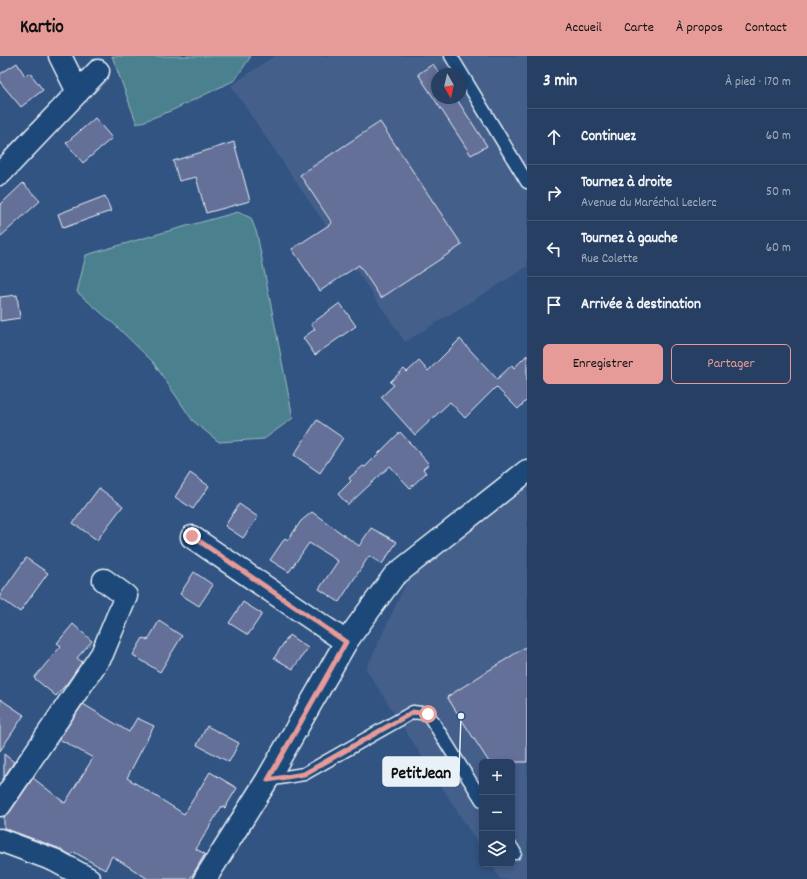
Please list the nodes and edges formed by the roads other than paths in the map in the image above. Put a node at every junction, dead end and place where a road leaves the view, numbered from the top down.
1 (60, 56) edge
2 (451, 56) edge
3 (98, 71) dead end
4 (78, 92) junction
5 (0, 174) edge
6 (527, 182) edge
7 (527, 472) edge
8 (192, 536) dead end
9 (104, 580) dead end
10 (346, 642) junction
11 (268, 780) junction
12 (479, 795) edge
13 (0, 805) edge
14 (0, 840) edge
15 (89, 879) edge
16 (205, 879) edge

1 - 4 street
2 - 6 lane
3 - 4 street
4 - 5 street
7 - 10 street
8 - 10 street
9 - 13 street
10 - 11 street
11 - 12 lane
11 - 16 street
14 - 15 street

